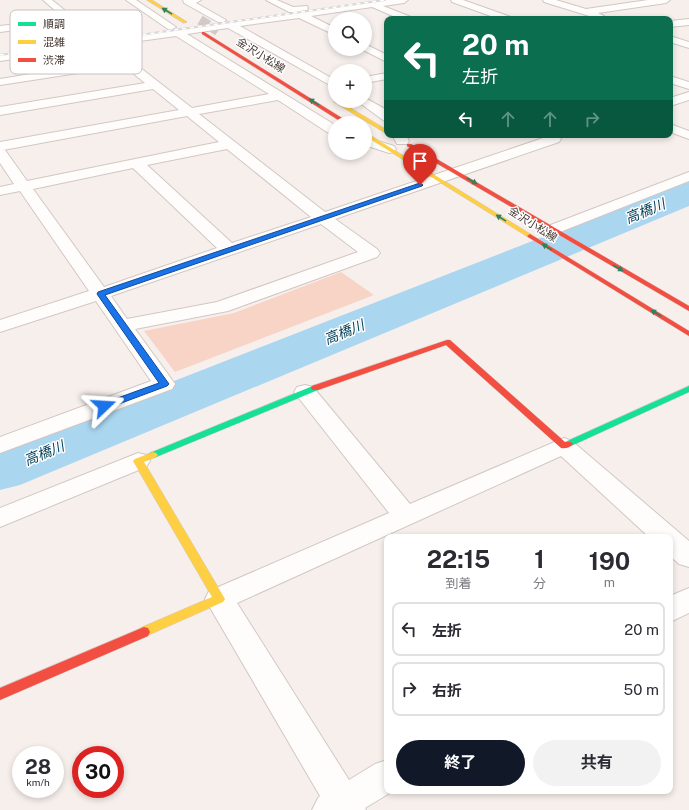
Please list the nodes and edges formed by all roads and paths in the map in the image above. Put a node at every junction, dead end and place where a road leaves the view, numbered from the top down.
1 (47, 0) edge
2 (130, 0) edge
3 (149, 0) edge
4 (166, 0) edge
5 (197, 0) tunnel mouth
6 (270, 0) edge
7 (364, 0) edge
8 (404, 0) edge
9 (455, 0) edge
10 (547, 0) edge
11 (666, 0) edge
12 (186, 1) edge
13 (373, 4) junction
14 (60, 10) edge
15 (292, 10) junction
16 (586, 12) junction
17 (301, 15) junction
18 (193, 16) tunnel mouth
19 (401, 16) edge
20 (500, 16) edge
21 (599, 16) edge
22 (689, 22) edge
23 (673, 24) edge
24 (179, 27) junction
25 (10, 28) edge
26 (224, 28) junction
27 (328, 28) edge
28 (0, 29) edge
29 (142, 31) edge
30 (203, 33) dead end
31 (673, 40) edge
32 (689, 45) edge
33 (10, 50) edge
34 (372, 51) edge
35 (0, 52) edge
36 (10, 56) edge
37 (384, 57) edge
38 (0, 58) edge
39 (50, 74) edge
40 (141, 74) edge
41 (384, 77) edge
42 (372, 79) edge
43 (673, 80) edge
44 (328, 81) edge
45 (0, 82) edge
46 (155, 85) junction
47 (689, 86) edge
48 (280, 96) junction
49 (689, 96) edge
50 (673, 101) edge
51 (372, 106) edge
52 (348, 108) edge
53 (0, 111) edge
54 (189, 112) junction
55 (384, 114) edge
56 (336, 116) edge
57 (328, 127) edge
58 (673, 129) edge
59 (384, 130) edge
60 (689, 135) edge
61 (372, 138) edge
62 (400, 138) edge
63 (551, 138) edge
64 (372, 143) edge
65 (229, 144) junction
66 (0, 146) edge
67 (389, 149) junction
68 (0, 153) edge
69 (136, 163) junction
70 (457, 173) junction
71 (689, 176) edge
72 (437, 179) junction
73 (25, 186) junction
74 (0, 191) edge
75 (323, 218) junction
76 (556, 230) junction
77 (229, 250) junction
78 (100, 294) junction
79 (689, 309) edge
80 (0, 326) edge
81 (124, 326) junction
82 (689, 334) edge
83 (689, 389) edge
84 (305, 392) junction
85 (0, 445) edge
86 (564, 446) junction
87 (138, 461) junction
88 (406, 516) junction
89 (0, 518) edge
90 (663, 534) edge
91 (673, 543) edge
92 (689, 557) edge
93 (219, 599) junction
94 (689, 599) edge
95 (673, 608) edge
96 (0, 694) edge
97 (384, 778) edge
98 (340, 807) edge

1 - 14 street
2 - 24 street
24 -> 3 main road
4 - 18 main road
5 - 12 street
6 - 15 street
7 - 15 street
8 - 13 street
9 - 20 street
10 - 16 street
11 - 16 street
12 - 26 street
13 - 17 street
13 - 19 street
15 - 17 street
15 - 26 street
16 - 21 street
17 - 26 street
17 - 27 street
22 - 23 street
24 - 26 street
24 - 29 street
24 - 48 street
25 - 28 street
26 - 44 street
56 -> 30 main road, 金沢小松線
31 - 32 street
33 - 35 street
34 - 37 street
36 - 38 street
39 - 45 street
40 - 46 street
41 - 42 street
43 - 47 street
46 - 53 street
46 - 54 street
48 - 54 street
48 - 57 street
49 - 50 street
51 - 55 street
52 - 59 main road
54 - 65 street
54 - 66 street
58 - 60 street
61 - 67 main road, 金沢小松線
62 - 70 main road, 金沢小松線
63 - 70 street
64 - 67 street
65 - 69 street
65 - 75 street
67 - 72 main road, 金沢小松線
68 - 73 street
69 - 73 street
69 - 77 street
70 - 72 street
70 -> 76 main road, 金沢小松線
71 - 76 street
72 - 75 street
82 -> 72 main road, 金沢小松線
73 - 74 street
73 - 78 street
75 - 77 street
75 - 81 street
76 -> 79 main road, 金沢小松線
77 - 78 street
78 - 80 street
78 - 81 street
81 - 85 street
83 - 86 main road
84 - 86 main road
84 - 87 main road
84 - 88 street
86 - 88 street
86 - 90 street
87 - 89 street
87 - 93 main road
88 - 93 street
91 - 92 street
93 - 96 main road
93 - 98 street
94 - 95 street
97 - 98 street

